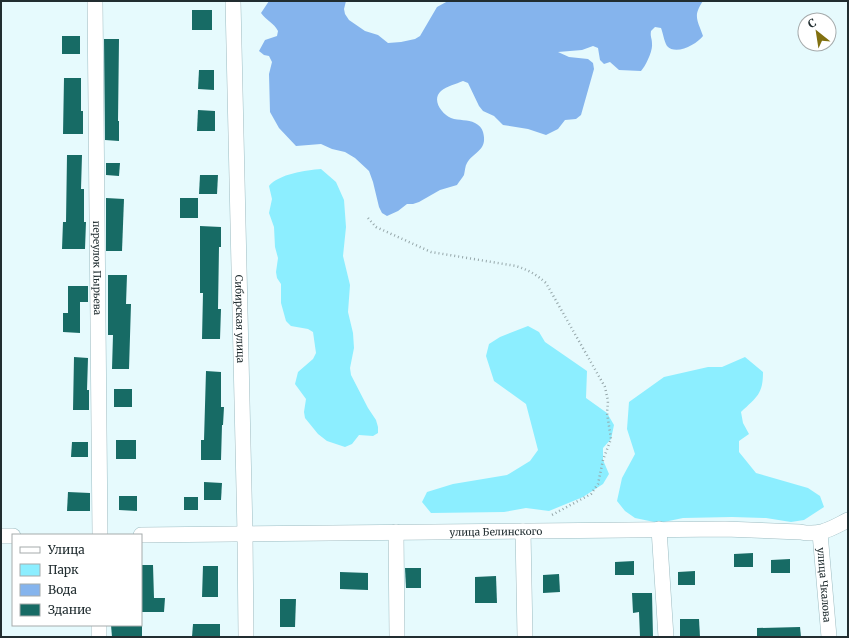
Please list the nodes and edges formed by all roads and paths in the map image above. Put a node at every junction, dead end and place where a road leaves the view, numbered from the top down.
1 (95, 1) edge
2 (233, 1) edge
3 (368, 218) dead end
4 (543, 520) dead end
5 (848, 520) edge
6 (659, 529) junction
7 (523, 531) junction
8 (396, 532) junction
9 (820, 533) junction
10 (100, 534) edge
11 (245, 534) junction
12 (142, 535) edge
13 (1, 536) edge
14 (12, 536) edge
15 (99, 626) edge
16 (99, 637) edge
17 (246, 637) edge
18 (397, 637) edge
19 (525, 637) edge
20 (666, 637) edge
21 (828, 637) edge

1 - 10 street, переулок Пырьева
2 - 11 street, Сибирская улица
3 - 4 path
5 - 9 street, улица Белинского
6 - 7 street, улица Белинского
6 - 9 street, улица Белинского
6 - 20 street
7 - 8 street, улица Белинского
7 - 19 street
8 - 11 street, улица Белинского
8 - 18 street
9 - 21 street, улица Чкалова
11 - 12 street, улица Белинского
11 - 17 street, Сибирская улица
13 - 14 street
15 - 16 street

